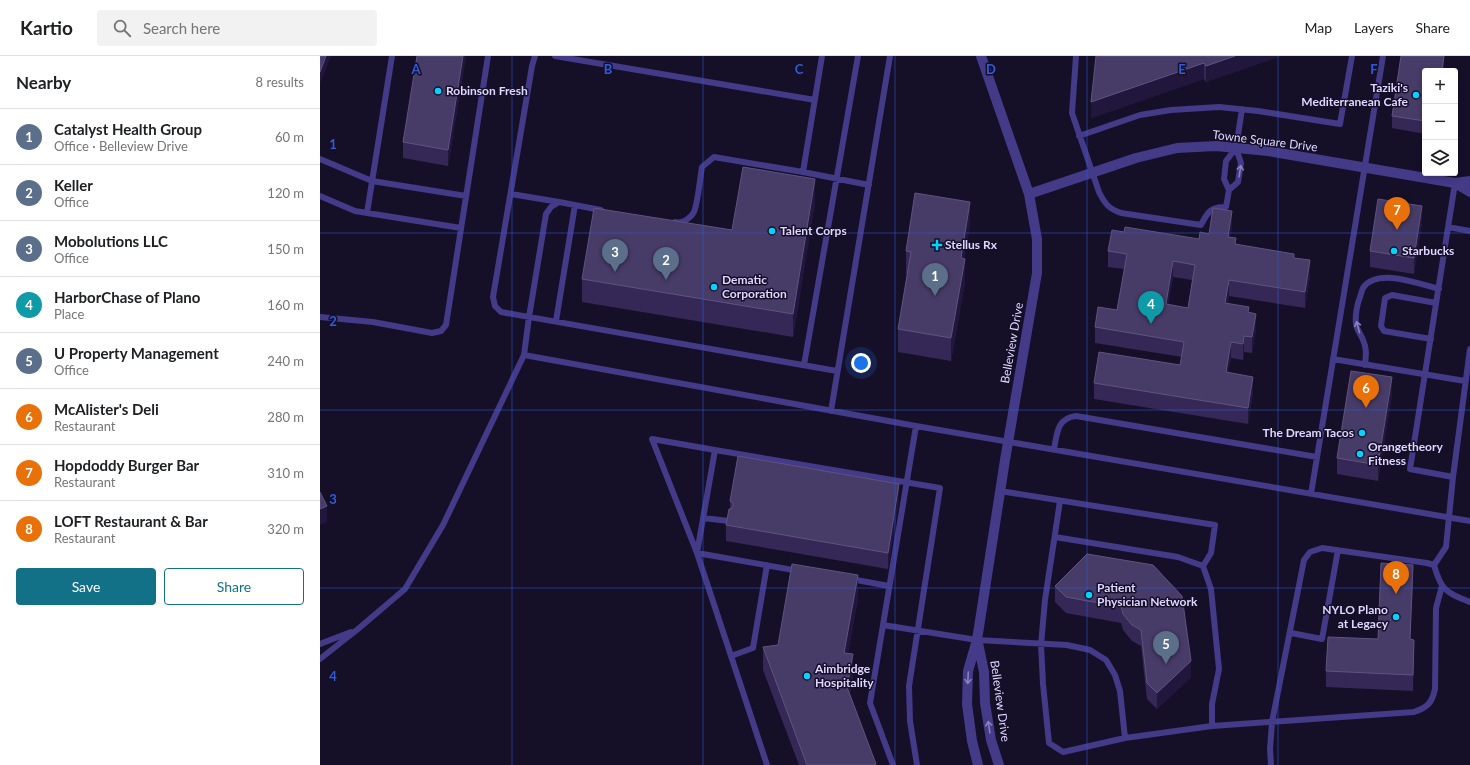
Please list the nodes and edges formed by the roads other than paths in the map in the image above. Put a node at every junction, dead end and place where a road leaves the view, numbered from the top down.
1 (392, 56) edge
2 (488, 56) edge
3 (535, 56) edge
4 (555, 56) edge
5 (822, 56) edge
6 (858, 56) edge
7 (890, 56) edge
8 (981, 56) edge
9 (1076, 56) edge
10 (1352, 56) edge
11 (1383, 56) edge
12 (815, 100) junction
13 (1242, 109) junction
14 (1079, 136) junction
15 (1236, 148) junction
16 (320, 159) edge
17 (1364, 167) junction
18 (803, 172) junction
19 (1093, 173) junction
20 (837, 179) junction
21 (372, 181) junction
22 (1470, 181) edge
23 (1455, 183) junction
24 (869, 185) junction
25 (1229, 190) junction
26 (1470, 192) edge
27 (511, 194) junction
28 (1029, 194) junction
29 (320, 196) edge
30 (466, 196) junction
31 (559, 202) junction
32 (575, 205) junction
33 (605, 210) edge
34 (367, 213) junction
35 (665, 221) edge
36 (1448, 227) junction
37 (461, 228) junction
38 (1470, 231) edge
39 (1438, 289) junction
40 (1436, 303) junction
41 (320, 316) edge
42 (529, 317) junction
43 (556, 321) junction
44 (1431, 338) junction
45 (1470, 349) edge
46 (524, 355) junction
47 (1333, 359) junction
48 (804, 365) junction
49 (1365, 365) junction
50 (837, 371) junction
51 (1425, 374) junction
52 (1465, 381) junction
53 (831, 411) junction
54 (916, 426) junction
55 (1008, 442) junction
56 (1054, 449) junction
57 (715, 450) junction
58 (1317, 457) junction
59 (1453, 477) junction
60 (906, 482) junction
61 (1000, 491) junction
62 (1311, 494) junction
63 (1060, 501) junction
64 (704, 518) junction
65 (1449, 518) junction
66 (1470, 521) edge
67 (729, 522) edge
68 (1055, 537) junction
69 (1338, 550) junction
70 (696, 553) junction
71 (767, 565) junction
72 (1203, 566) junction
73 (1434, 566) junction
74 (805, 572) edge
75 (843, 578) edge
76 (889, 586) junction
77 (1442, 586) junction
78 (1470, 602) edge
79 (883, 625) junction
80 (358, 629) junction
81 (917, 631) junction
82 (1291, 633) junction
83 (977, 640) junction
84 (320, 644) edge
85 (1041, 645) junction
86 (731, 656) junction
87 (320, 659) edge
88 (1272, 722) junction
89 (1212, 726) junction
90 (1125, 738) junction
91 (767, 765) edge
92 (892, 765) edge
93 (917, 765) edge
94 (978, 765) edge
95 (999, 765) edge
96 (1270, 765) edge

1 - 21 lane
2 - 30 lane
3 - 27 lane
4 - 12 lane
5 - 12 lane
6 - 20 lane
7 - 24 lane
8 - 28 street, Belleview Drive
9 - 14 lane
10 - 13 lane
11 - 17 lane
12 - 18 lane
13 - 14 lane
13 - 15 lane
14 - 19 lane
15 - 17 street, Towne Square Drive
15 - 19 street, Towne Square Drive
15 - 25 lane
25 -> 15 lane
16 - 21 lane
17 - 23 street, Towne Square Drive
17 - 47 lane
18 - 20 lane
18 - 35 lane
19 - 25 lane
19 - 28 street, Towne Square Drive
20 - 24 lane
20 - 48 lane
21 - 30 lane
21 - 34 lane
22 - 23 street, Towne Square Drive
23 - 26 street, Towne Square Drive
23 - 36 lane
24 - 50 lane
27 - 31 lane
27 - 42 lane
28 - 55 street, Belleview Drive
29 - 34 lane
30 - 37 lane
31 - 32 lane
31 - 42 lane
32 - 33 lane
32 - 43 lane
34 - 37 lane
36 - 38 lane
36 - 39 lane
37 - 41 lane
39 - 40 lane
49 -> 39 lane
40 - 44 lane
40 - 44 lane
42 - 43 lane
42 - 46 lane
43 - 48 lane
44 - 51 lane
45 - 52 lane
46 - 53 lane
46 - 80 lane
47 - 49 lane
47 - 58 lane
48 - 50 lane
49 - 51 lane
50 - 53 lane
51 - 52 lane
51 - 59 lane
52 - 59 lane
53 - 54 lane
54 - 55 lane
54 - 60 lane
55 - 56 lane
55 - 61 street, Belleview Drive
56 - 58 lane
56 - 62 lane
57 - 60 lane
57 - 64 lane
57 - 70 lane
58 - 62 lane
59 - 65 lane
60 - 76 lane
60 - 81 lane
61 - 63 lane
61 - 83 street, Belleview Drive
62 - 65 lane
63 - 68 lane
63 - 72 lane
64 - 67 lane
64 - 70 lane
65 - 66 lane
65 - 73 lane
68 - 72 lane
68 - 85 lane
69 - 73 lane
69 - 82 lane
69 - 82 lane
70 - 71 lane
70 - 86 lane
71 - 74 lane
71 - 86 lane
72 - 89 lane
73 - 77 lane
75 - 76 lane
76 - 79 lane
77 - 78 lane
77 - 88 lane
79 - 81 lane
79 - 92 lane
80 - 84 lane
80 - 87 lane
81 - 83 lane
81 - 93 lane
82 - 88 lane
83 - 85 lane
83 -> 94 street, Belleview Drive
95 -> 83 street, Belleview Drive
85 - 90 lane
85 - 90 lane
86 - 91 lane
88 - 89 lane
88 - 96 lane
89 - 90 lane

